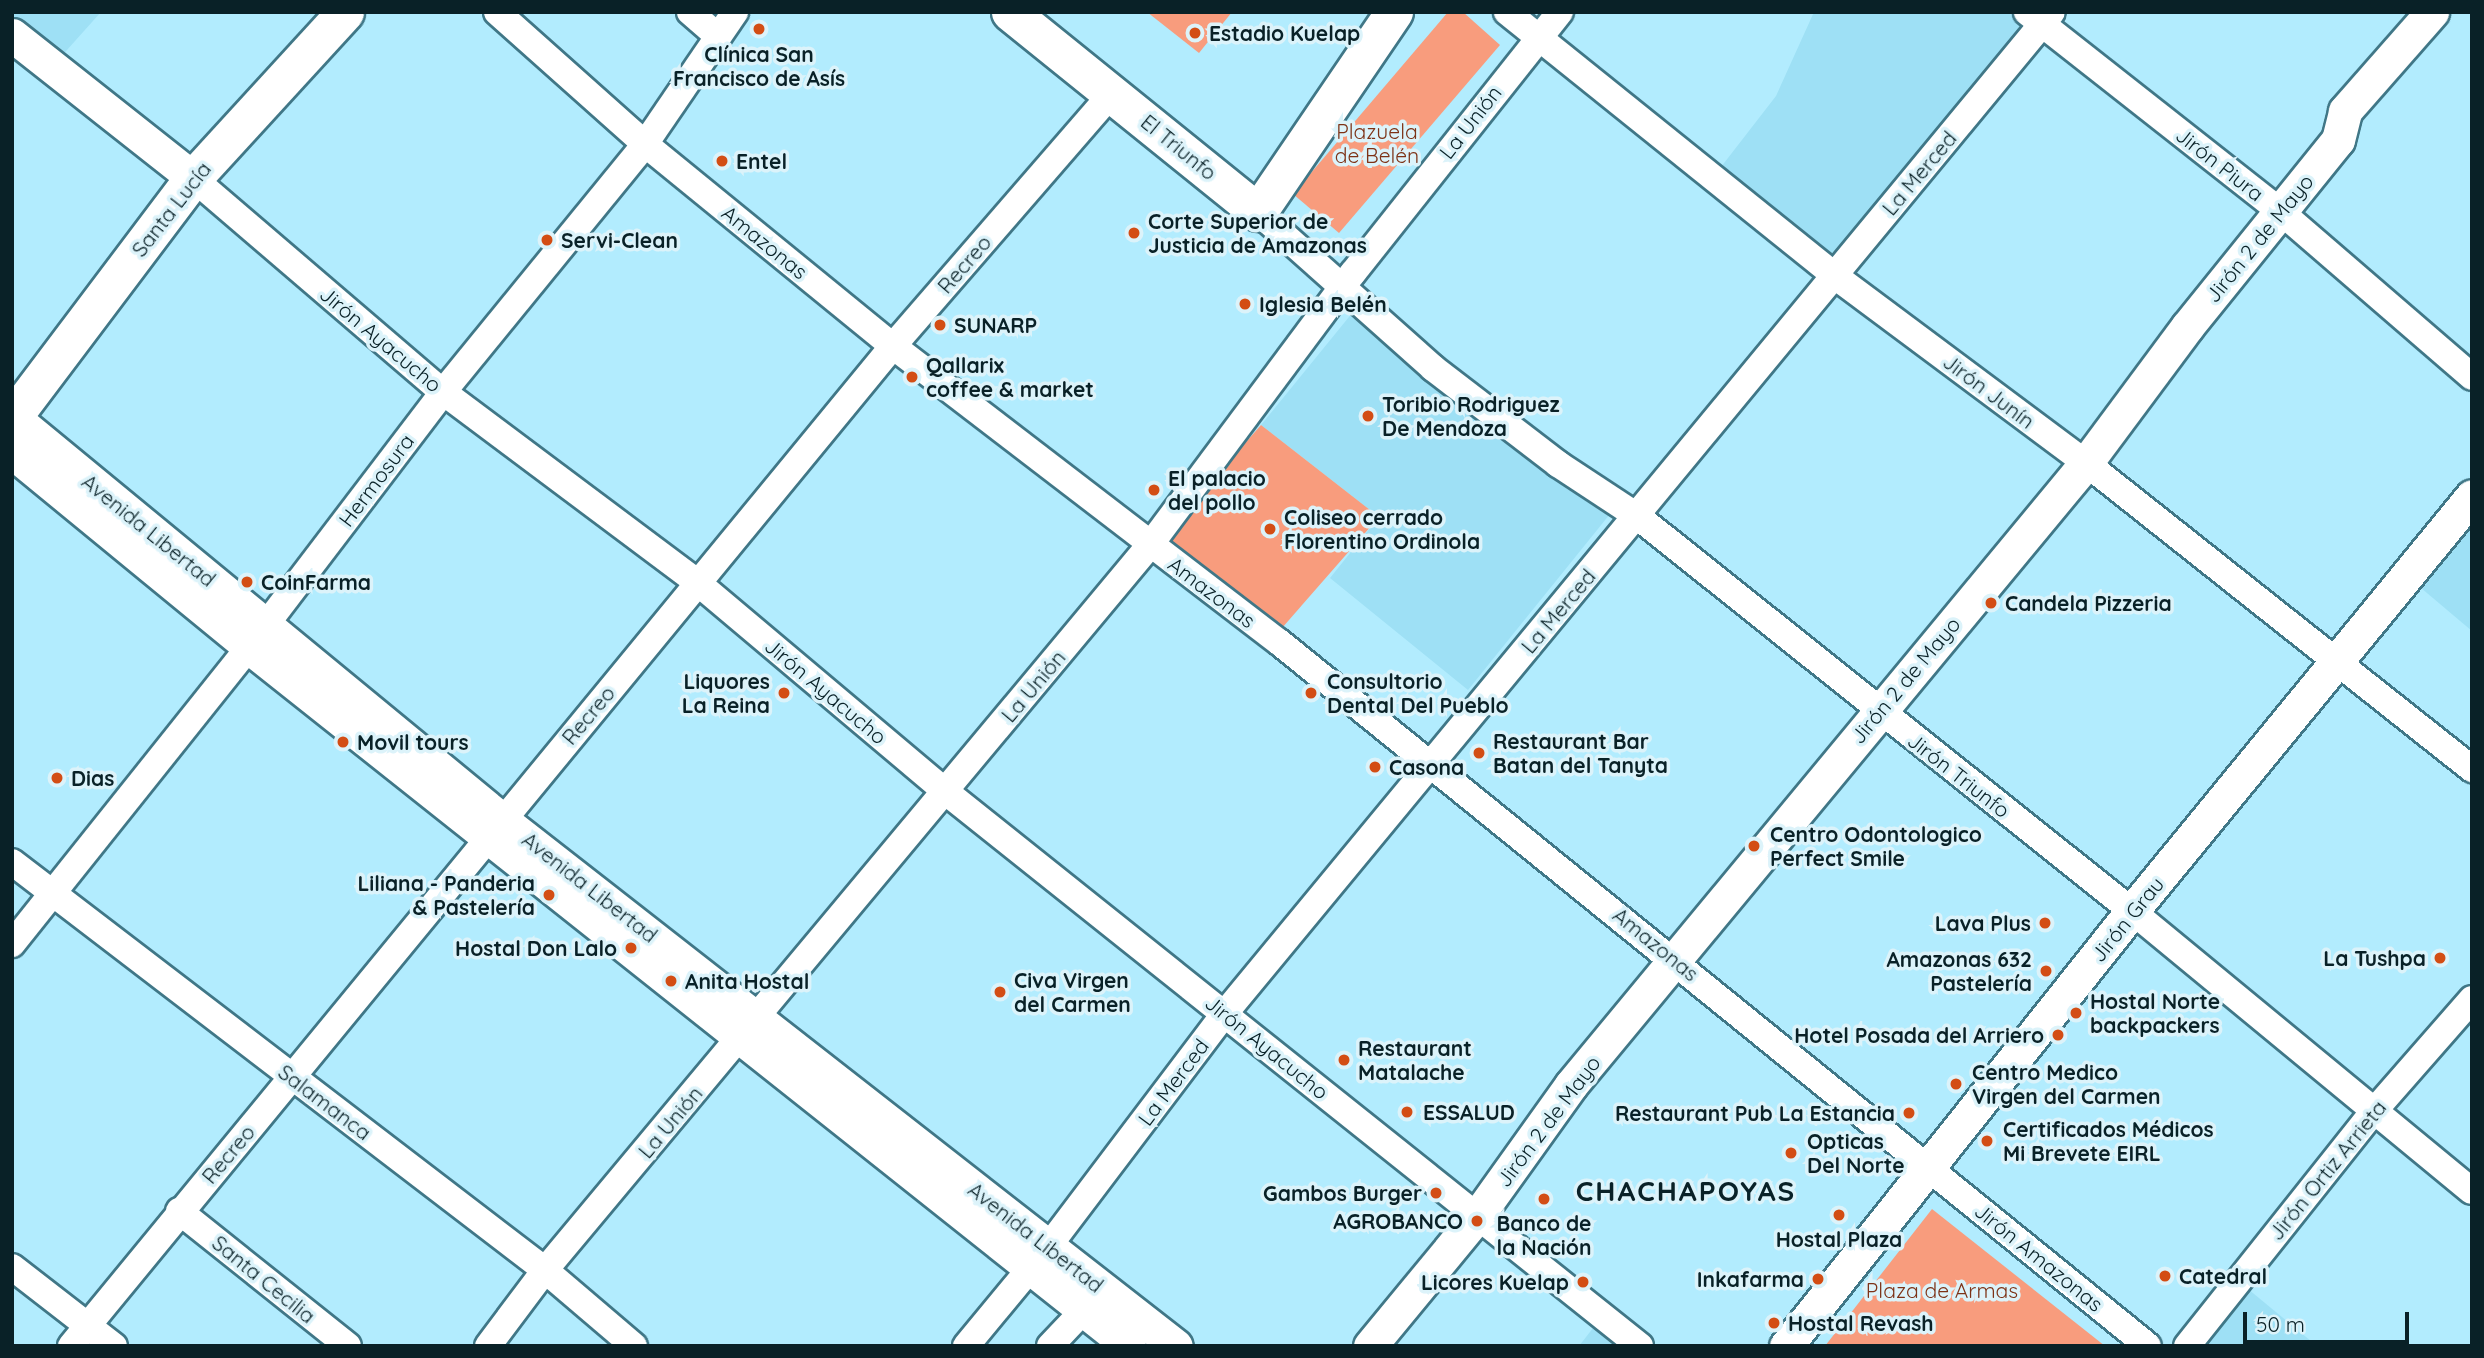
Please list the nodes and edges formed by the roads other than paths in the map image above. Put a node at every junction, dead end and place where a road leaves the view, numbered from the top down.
1 (345, 12) edge
2 (497, 12) edge
3 (690, 12) edge
4 (735, 12) edge
5 (1010, 12) edge
6 (1394, 12) edge
7 (1507, 12) edge
8 (1560, 12) edge
9 (2432, 12) edge
10 (2040, 16) edge
11 (12, 35) edge
12 (718, 36) junction
13 (1537, 36) junction
14 (1113, 92) junction
15 (645, 144) junction
16 (192, 178) junction
17 (1258, 212) junction
18 (2281, 212) junction
19 (1835, 276) junction
20 (1344, 285) junction
21 (893, 346) junction
22 (2472, 377) edge
23 (443, 392) junction
24 (12, 418) edge
25 (12, 452) edge
26 (2086, 463) junction
27 (2472, 496) edge
28 (1637, 516) junction
29 (1150, 545) junction
30 (698, 583) junction
31 (257, 636) junction
32 (2336, 659) junction
33 (1878, 712) junction
34 (1431, 764) junction
35 (2472, 769) edge
36 (946, 792) junction
37 (494, 828) junction
38 (12, 862) edge
39 (53, 895) junction
40 (2132, 911) junction
41 (12, 944) edge
42 (1677, 961) junction
43 (2472, 999) edge
44 (1225, 1013) junction
45 (750, 1027) junction
46 (292, 1078) junction
47 (2374, 1111) junction
48 (1930, 1168) junction
49 (2472, 1191) edge
50 (179, 1212) junction
51 (1478, 1215) junction
52 (1040, 1258) junction
53 (12, 1268) edge
54 (545, 1269) junction
55 (1084, 1310) junction
56 (79, 1336) edge
57 (114, 1346) edge
58 (348, 1346) edge
59 (488, 1346) edge
60 (635, 1346) edge
61 (966, 1346) edge
62 (1050, 1346) edge
63 (1129, 1346) edge
64 (1175, 1346) edge
65 (1370, 1346) edge
66 (1640, 1346) edge
67 (1786, 1346) edge
68 (2148, 1346) edge
69 (2187, 1346) edge

1 - 16 highway, Santa Lucía
2 - 15 street, Amazonas
3 - 12 street
4 - 12 street, Hermosura
5 - 14 highway, El Triunfo
6 - 17 highway
7 - 13 street, Jirón Junín
8 - 13 street, La Unión
9 - 18 main road, Jirón 2 de Mayo
10 - 18 street, Jirón Piura
10 - 19 street, La Merced
11 - 16 main road, Jirón Ayacucho
12 - 15 street, Hermosura
13 - 19 street, Jirón Junín
13 - 20 street, La Unión
14 - 17 highway, El Triunfo
14 - 21 street, Recreo
15 - 21 street, Amazonas
15 - 23 street, Hermosura
16 - 23 street, Jirón Ayacucho
16 - 24 highway, Santa Lucía
17 - 20 street, El Triunfo
18 - 22 street, Jirón Piura
18 - 26 main road, Jirón 2 de Mayo
19 - 26 street, Jirón Junín
19 - 28 street, La Merced
20 - 28 street, Jirón Triunfo
20 - 29 street, La Unión
21 - 29 street, Amazonas
21 - 30 street, Recreo
23 - 30 street, Jirón Ayacucho
23 - 31 street, Hermosura
24 - 31 main road, Avenida Libertad
25 - 31 main road, Avenida Libertad
26 - 32 street, Jirón Junín
26 - 33 main road, Jirón 2 de Mayo
27 - 32 main road, Jirón Grau
28 - 33 street, Jirón Triunfo
28 - 34 street, La Merced
29 - 34 street, Amazonas
29 - 36 street, La Unión
30 - 36 street, Jirón Ayacucho
30 - 37 street, Recreo
31 - 37 main road, Avenida Libertad
31 - 39 street, Hermosura
32 - 35 street, Jirón Junín
32 - 40 main road, Jirón Grau
33 - 40 street, Jirón Triunfo
33 - 42 main road, Jirón 2 de Mayo
34 - 42 street, Amazonas
34 - 44 street, La Merced
36 - 44 street, Jirón Ayacucho
36 - 45 street, La Unión
37 - 45 main road, Avenida Libertad
37 - 46 street, Recreo
38 - 39 street, Salamanca
39 - 41 street, Hermosura
39 - 46 street, Salamanca
40 - 47 street, Jirón Triunfo
40 - 48 main road, Jirón Grau
42 - 48 street, Amazonas
42 - 51 main road, Jirón 2 de Mayo
43 - 47 street, Jirón Ortiz Arrieta
44 - 51 street, Jirón Ayacucho
44 - 52 street, La Merced
45 - 52 main road, Avenida Libertad
45 - 54 street, La Unión
46 - 50 street, Recreo
46 - 54 street, Salamanca
47 - 49 street, Jirón Triunfo
47 - 69 street, Jirón Ortiz Arrieta
48 - 67 main road, Jirón Grau
48 - 68 street, Jirón Amazonas
50 - 56 street, Recreo
50 - 58 street, Santa Cecilia
51 - 65 main road, Jirón 2 de Mayo
51 - 66 street, Jirón Ayacucho
52 - 55 main road, Avenida Libertad
52 - 61 street, La Merced
52 - 64 main road, Avenida Libertad
53 - 56 street
54 - 59 street, La Unión
54 - 60 street, Salamanca
55 - 62 street
55 - 63 main road, Avenida Libertad
56 - 57 street

